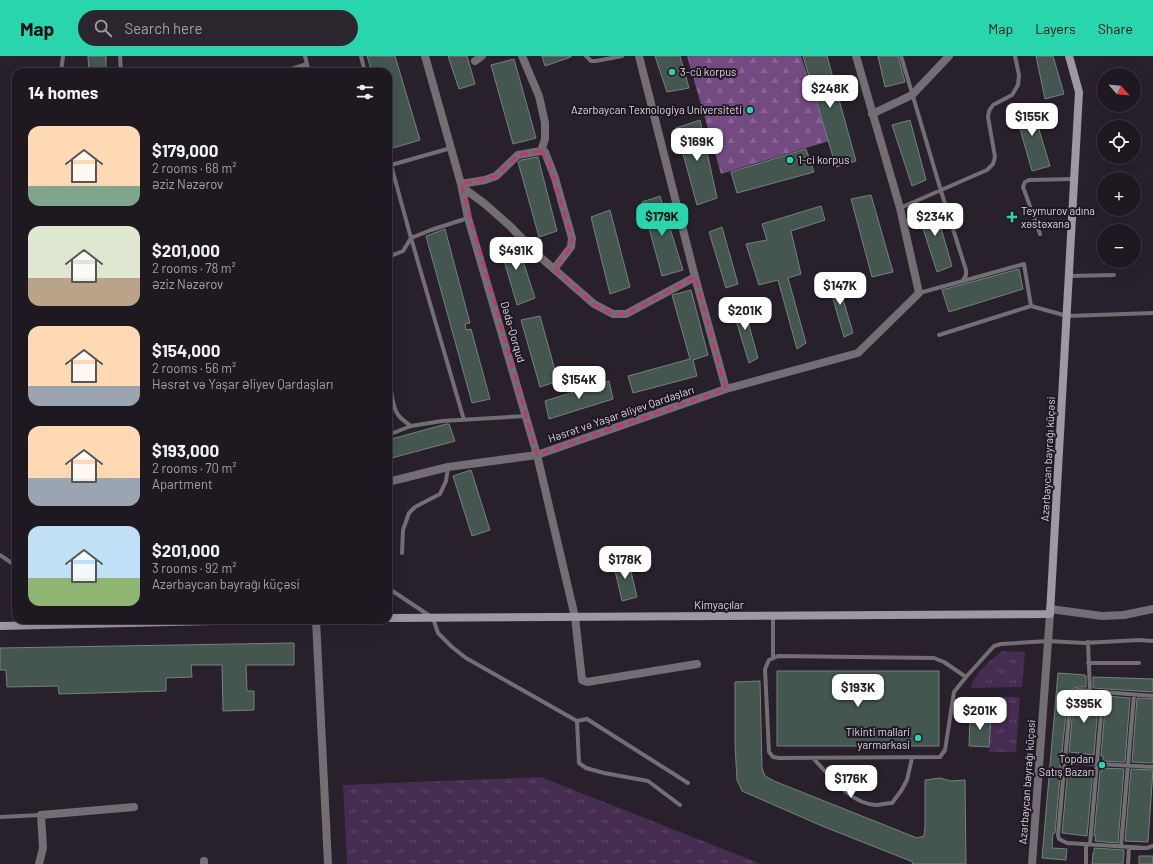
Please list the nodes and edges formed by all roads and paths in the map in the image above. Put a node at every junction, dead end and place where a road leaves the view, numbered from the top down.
1 (63, 56) edge
2 (120, 56) edge
3 (305, 56) edge
4 (361, 56) edge
5 (425, 56) edge
6 (522, 56) edge
7 (586, 56) edge
8 (622, 56) edge
9 (640, 56) edge
10 (856, 56) edge
11 (901, 56) edge
12 (949, 56) edge
13 (1015, 56) edge
14 (1069, 56) edge
15 (307, 64) junction
16 (62, 68) edge
17 (120, 68) edge
18 (294, 68) edge
19 (308, 68) edge
20 (364, 68) edge
21 (912, 95) junction
22 (872, 114) junction
23 (450, 148) junction
24 (541, 151) junction
25 (392, 164) edge
26 (392, 168) edge
27 (1074, 179) junction
28 (461, 186) junction
29 (941, 191) junction
30 (900, 208) junction
31 (468, 218) junction
32 (1040, 234) dead end
33 (411, 238) junction
34 (392, 255) edge
35 (554, 269) junction
36 (1114, 275) dead end
37 (1069, 276) junction
38 (695, 277) junction
39 (962, 281) junction
40 (919, 293) junction
41 (1031, 306) junction
42 (1153, 313) edge
43 (1067, 316) junction
44 (939, 335) dead end
45 (726, 389) junction
46 (392, 394) edge
47 (526, 416) junction
48 (464, 420) junction
49 (411, 426) junction
50 (392, 433) edge
51 (537, 455) junction
52 (448, 467) junction
53 (392, 481) edge
54 (402, 553) dead end
55 (0, 555) edge
56 (12, 563) edge
57 (392, 591) edge
58 (1153, 609) edge
59 (1050, 611) junction
60 (575, 616) junction
61 (773, 616) junction
62 (392, 618) edge
63 (433, 618) junction
64 (21, 624) edge
65 (316, 624) edge
66 (0, 626) edge
67 (1048, 641) junction
68 (1153, 641) edge
69 (1088, 642) junction
70 (773, 658) junction
71 (1088, 663) junction
72 (697, 664) dead end
73 (1139, 664) dead end
74 (966, 677) junction
75 (1090, 691) junction
76 (1103, 692) junction
77 (1134, 695) junction
78 (1153, 696) edge
79 (576, 721) junction
80 (814, 758) junction
81 (912, 758) junction
82 (1065, 762) junction
83 (1097, 764) junction
84 (1127, 765) junction
85 (1153, 766) edge
86 (688, 783) dead end
87 (680, 805) dead end
88 (134, 807) dead end
89 (41, 815) junction
90 (0, 817) edge
91 (1088, 844) junction
92 (1121, 846) junction
93 (1153, 846) edge
94 (1128, 847) junction
95 (40, 864) edge
96 (328, 864) edge
97 (1032, 864) edge
98 (1086, 864) edge
99 (1128, 864) edge

1 - 16 lane
2 - 17 lane
3 - 15 lane
4 - 20 lane
5 - 23 street, Dədə-Qorqud
6 - 24 street
7 - 8 lane
9 - 38 street
10 - 22 street
11 - 21 lane
12 - 21 street
13 - 29 lane
14 - 27 street, Azərbaycan bayrağı küçəsi
15 - 18 lane
15 - 19 lane
21 - 22 street
21 - 29 lane
22 - 30 street
23 - 25 lane
23 - 28 street, Dədə-Qorqud
24 - 28 street
24 - 35 street
26 - 33 lane
27 - 32 lane
27 - 37 street, Azərbaycan bayrağı küçəsi
28 - 31 street, Dədə-Qorqud
28 - 35 street
29 - 30 lane
29 - 39 lane
30 - 40 street
31 - 33 lane
31 - 47 street, Dədə-Qorqud
33 - 34 lane
33 - 48 lane
35 - 38 street
36 - 37 lane
37 - 43 street, Azərbaycan bayrağı küçəsi
38 - 45 street
39 - 40 lane
39 - 41 lane
40 - 45 street, Həsrət və Yaşar Əliyev Qardaşları
41 - 43 lane
41 - 44 lane
42 - 43 lane
43 - 59 street, Azərbaycan bayrağı küçəsi
45 - 51 street, Həsrət və Yaşar Əliyev Qardaşları
46 - 49 lane
47 - 48 lane
47 - 51 street, Dədə-Qorqud
48 - 49 lane
49 - 50 lane
51 - 52 street, Həsrət və Yaşar Əliyev Qardaşları
51 - 60 street, Dədə-Qorqud
52 - 53 street, Həsrət və Yaşar Əliyev Qardaşları
52 - 54 lane
55 - 56 lane
57 - 63 lane
58 - 59 street
59 - 61 street, Kimyaçılar
59 - 67 street, Azərbaycan bayrağı küçəsi
60 - 61 street, Kimyaçılar
60 - 63 street, Kimyaçılar
60 - 72 street, Dədə-Qorqud
61 - 70 lane
62 - 63 street, Kimyaçılar
63 - 79 lane
64 - 66 street
65 - 96 street
67 - 69 lane
67 - 74 lane
67 - 97 street, Azərbaycan bayrağı küçəsi
68 - 69 lane
69 - 71 lane
70 - 74 lane
70 - 80 lane
71 - 73 lane
71 - 75 lane
74 - 81 lane
75 - 76 lane
75 - 82 lane
76 - 77 lane
76 - 83 lane
77 - 78 lane
77 - 84 lane
79 - 86 lane
79 - 87 lane
80 - 81 lane
80 - 81 lane
82 - 83 lane
82 - 91 lane
83 - 84 lane
83 - 91 lane
84 - 85 lane
84 - 92 lane
88 - 89 street
89 - 90 lane
89 - 95 street
91 - 92 lane
91 - 98 lane
92 - 94 lane
93 - 94 lane
94 - 99 lane

